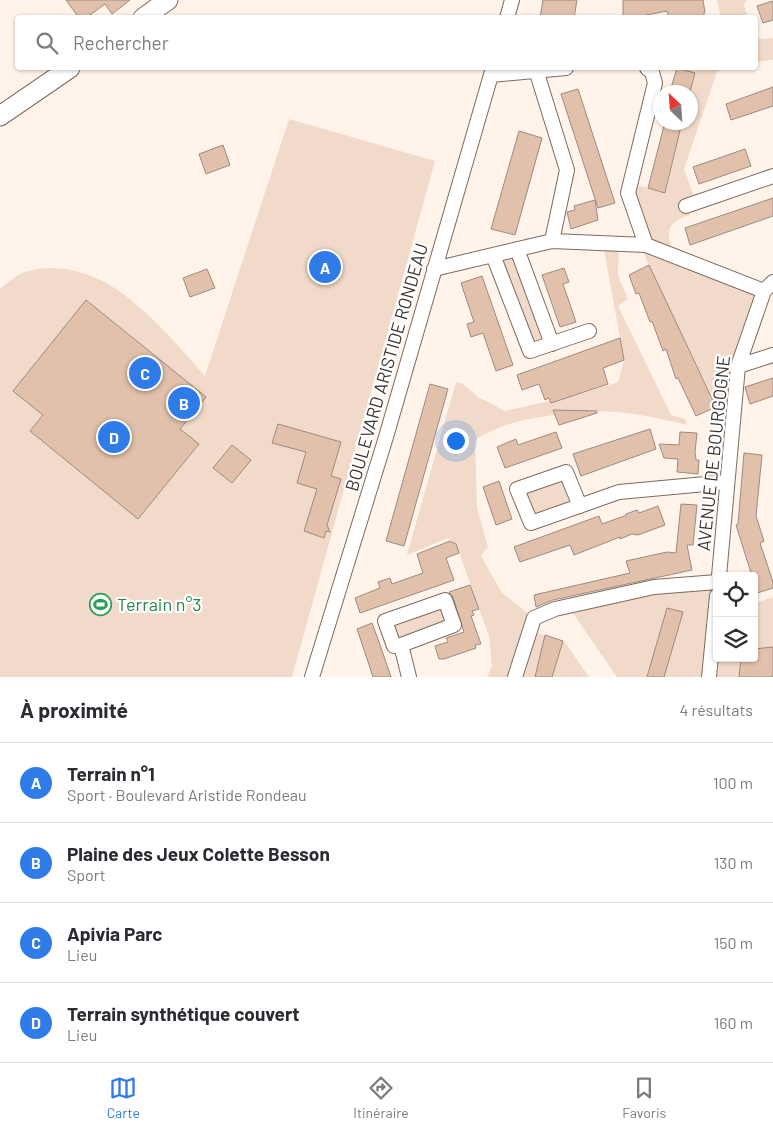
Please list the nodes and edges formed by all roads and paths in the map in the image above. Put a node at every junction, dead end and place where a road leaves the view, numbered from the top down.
1 (168, 0) edge
2 (512, 0) edge
3 (147, 15) edge
4 (509, 15) edge
5 (67, 70) edge
6 (536, 70) joint
7 (650, 70) edge
8 (492, 71) edge
9 (0, 116) edge
10 (773, 176) edge
11 (686, 206) dead end
12 (552, 241) junction
13 (646, 245) junction
14 (517, 249) junction
15 (493, 255) junction
16 (434, 269) junction
17 (768, 287) edge
18 (588, 331) dead end
19 (552, 344) junction
20 (773, 355) edge
21 (738, 366) junction
22 (727, 482) junction
23 (580, 506) junction
24 (719, 572) edge
25 (713, 582) edge
26 (715, 617) edge
27 (401, 645) junction
28 (312, 677) edge
29 (409, 677) edge
30 (515, 677) edge
31 (709, 677) edge

1 - 3 main road
2 - 4 street
5 - 9 main road
6 - 8 street
6 - 12 street
7 - 13 street
8 - 16 street, BOULEVARD ARISTIDE RONDEAU
10 - 11 street
12 - 13 street
12 - 14 street
13 - 17 street
14 - 15 street
14 - 19 street
15 - 16 street
15 - 19 street
16 - 28 street, BOULEVARD ARISTIDE RONDEAU
17 - 21 street, AVENUE DE BOURGOGNE
18 - 19 street
20 - 21 street
21 - 22 street, AVENUE DE BOURGOGNE
22 - 23 street
22 - 24 street, AVENUE DE BOURGOGNE
23 - 23 street
25 - 30 street
26 - 31 street
27 - 27 street
27 - 29 street

